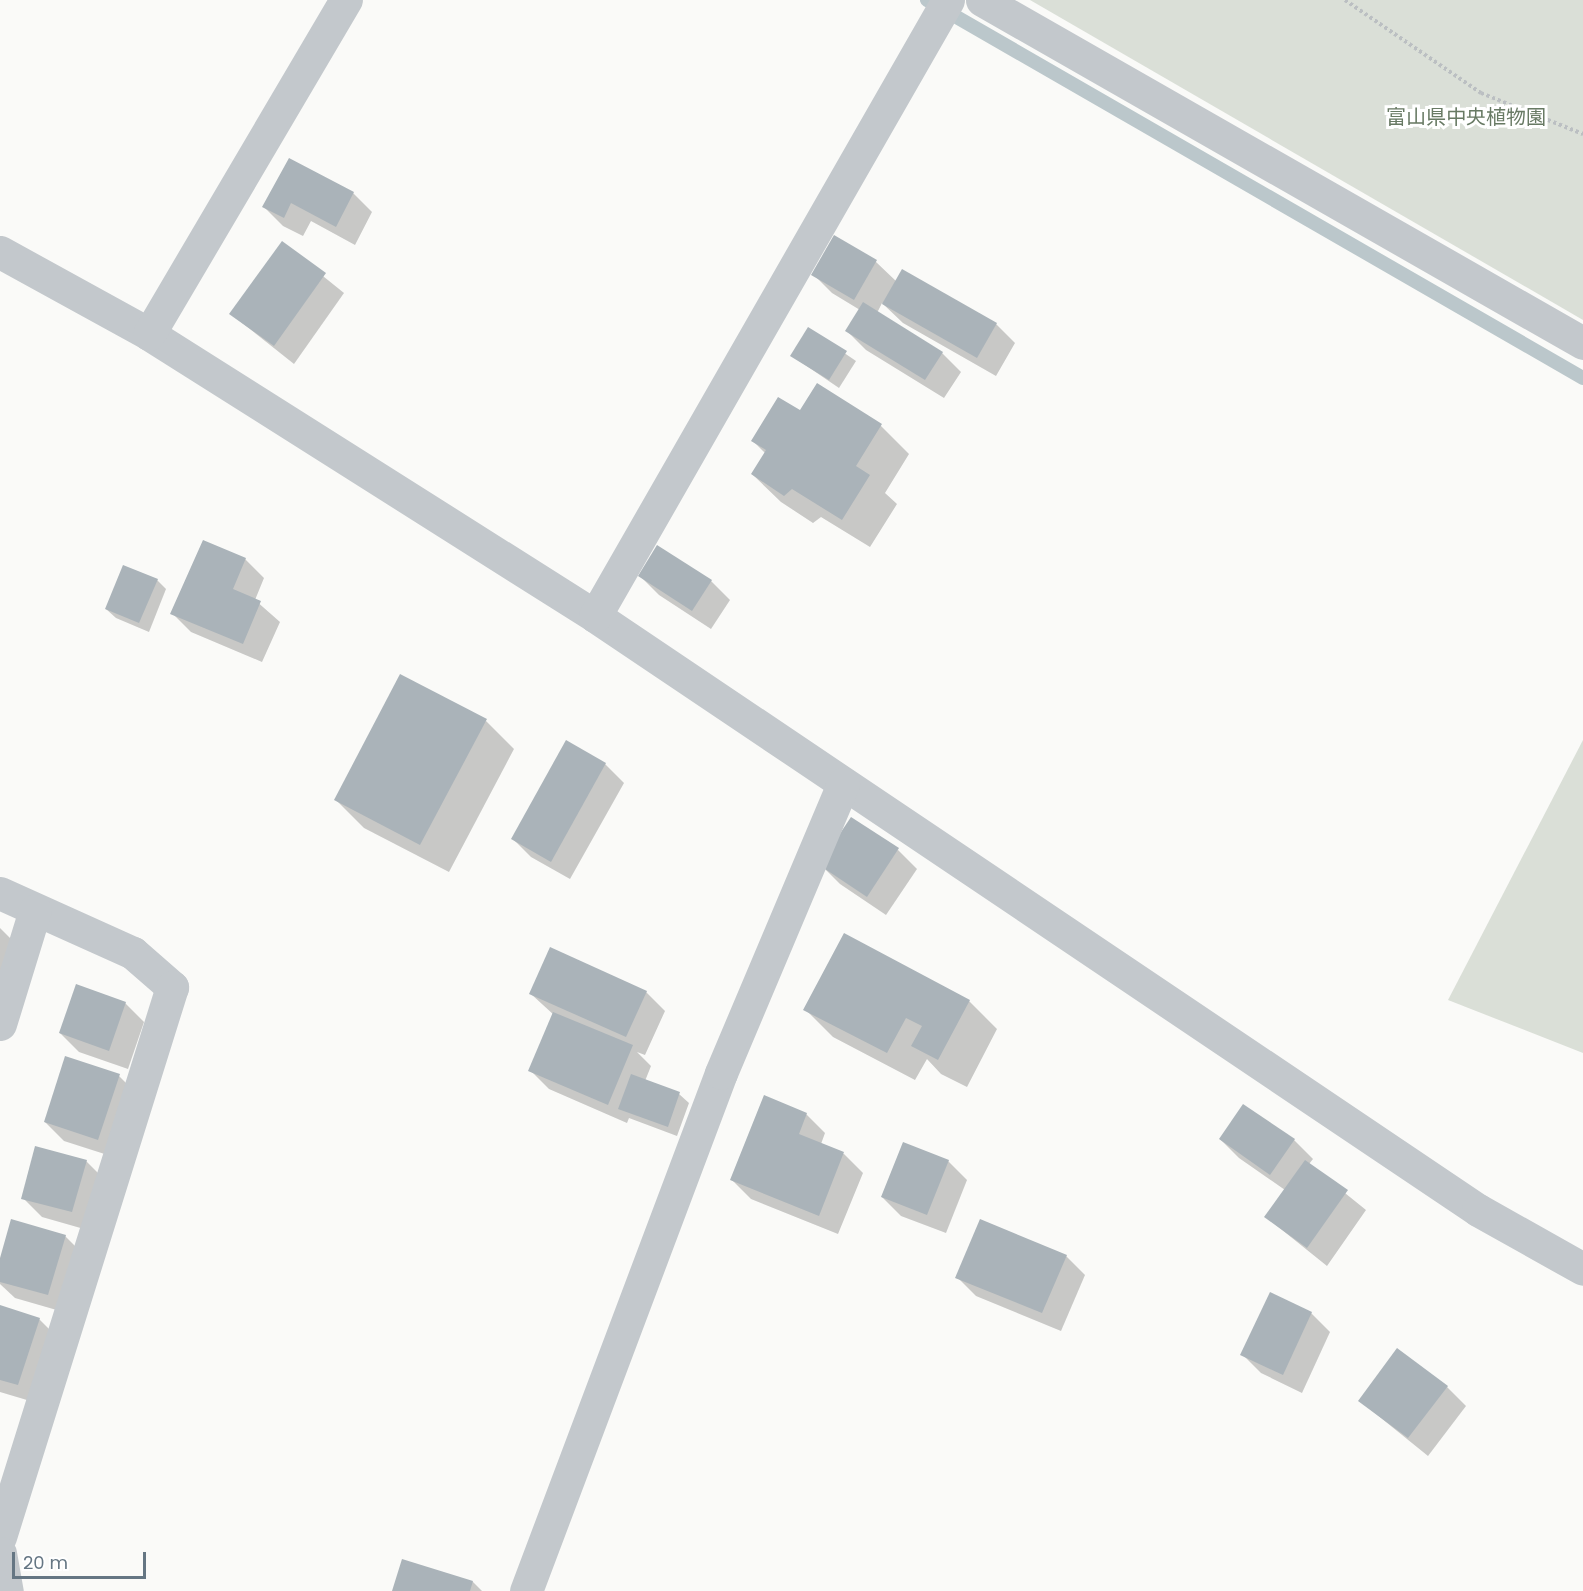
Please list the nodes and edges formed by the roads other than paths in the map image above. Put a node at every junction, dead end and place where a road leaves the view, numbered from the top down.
1 (346, 0) edge
2 (948, 0) edge
3 (982, 0) edge
4 (0, 252) edge
5 (149, 334) junction
6 (1583, 344) edge
7 (595, 616) junction
8 (843, 784) junction
9 (0, 893) edge
10 (35, 910) junction
11 (0, 1024) edge
12 (1583, 1269) edge
13 (0, 1537) edge
14 (0, 1553) edge
15 (7, 1591) edge
16 (526, 1591) edge

1 - 5 street
2 - 7 street
3 - 6 street
4 - 5 street
5 - 7 street
7 - 8 street
8 - 12 street
8 - 16 street
9 - 10 street
10 - 11 street
10 - 13 street
14 - 15 street

